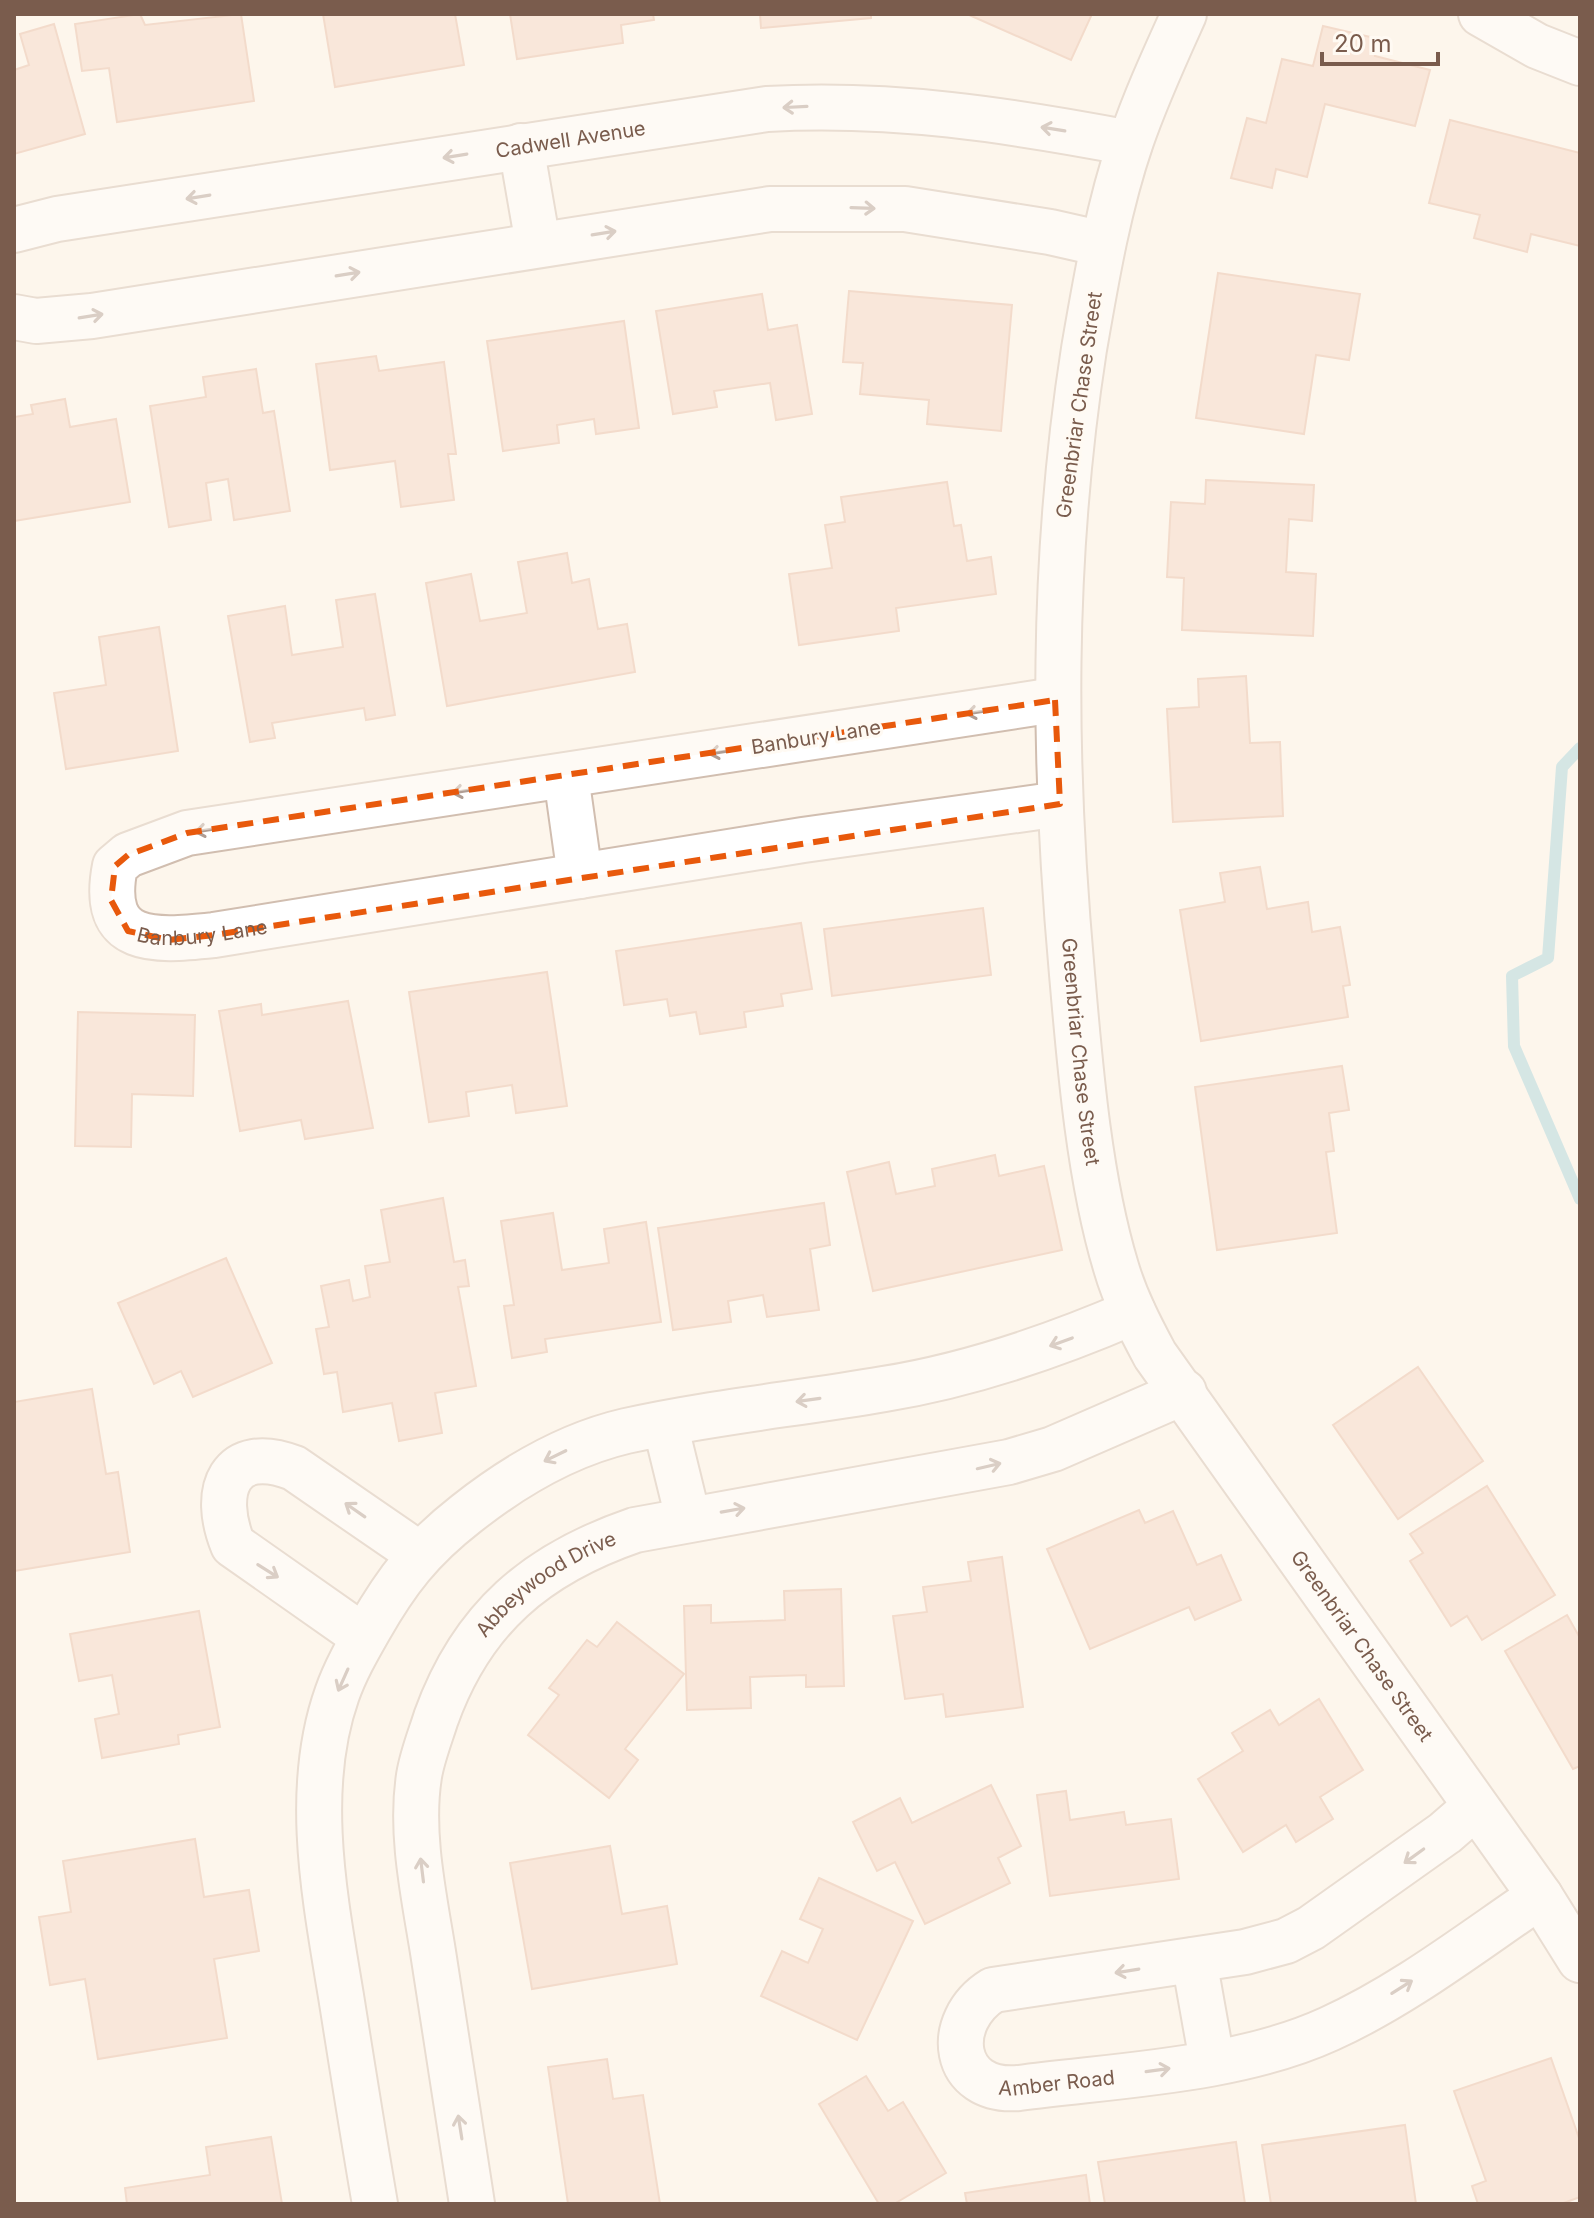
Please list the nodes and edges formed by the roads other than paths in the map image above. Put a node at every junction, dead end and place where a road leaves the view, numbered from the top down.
1 (1184, 14) edge
2 (1481, 14) edge
3 (1580, 63) edge
4 (1130, 143) junction
5 (521, 146) junction
6 (14, 230) edge
7 (538, 244) junction
8 (1103, 244) junction
9 (14, 317) edge
10 (1055, 700) junction
11 (566, 776) junction
12 (1060, 804) junction
13 (580, 876) junction
14 (1133, 1312) junction
15 (1184, 1392) junction
16 (665, 1424) junction
17 (688, 1518) junction
18 (419, 1554) junction
19 (364, 1637) junction
20 (1475, 1807) junction
21 (1540, 1896) junction
22 (1194, 1960) junction
23 (1580, 1960) edge
24 (1212, 2061) junction
25 (375, 2204) edge
26 (472, 2204) edge

1 - 4 street, Greenbriar Chase Street
2 - 3 street
4 -> 5 street, Cadwell Avenue
4 - 8 street, Greenbriar Chase Street
5 -> 6 street, Cadwell Avenue
5 - 7 street
7 -> 8 street
9 -> 7 street
8 - 10 street, Greenbriar Chase Street
10 -> 11 street, Banbury Lane
10 - 12 street, Greenbriar Chase Street
11 - 13 street
11 -> 13 street, Banbury Lane
12 - 13 street, Banbury Lane
12 - 14 street, Greenbriar Chase Street
14 - 15 street, Greenbriar Chase Street
14 -> 16 street
17 -> 15 street, Abbeywood Drive
15 - 20 street, Greenbriar Chase Street
16 - 17 street
16 -> 18 street
26 -> 17 street, Abbeywood Drive
18 - 19 street
18 -> 19 street
19 -> 25 street
20 - 21 street, Greenbriar Chase Street
20 -> 22 street, Amber Road
21 - 23 street, Greenbriar Chase Street
24 -> 21 street, Amber Road
22 - 24 street
22 -> 24 street, Amber Road

